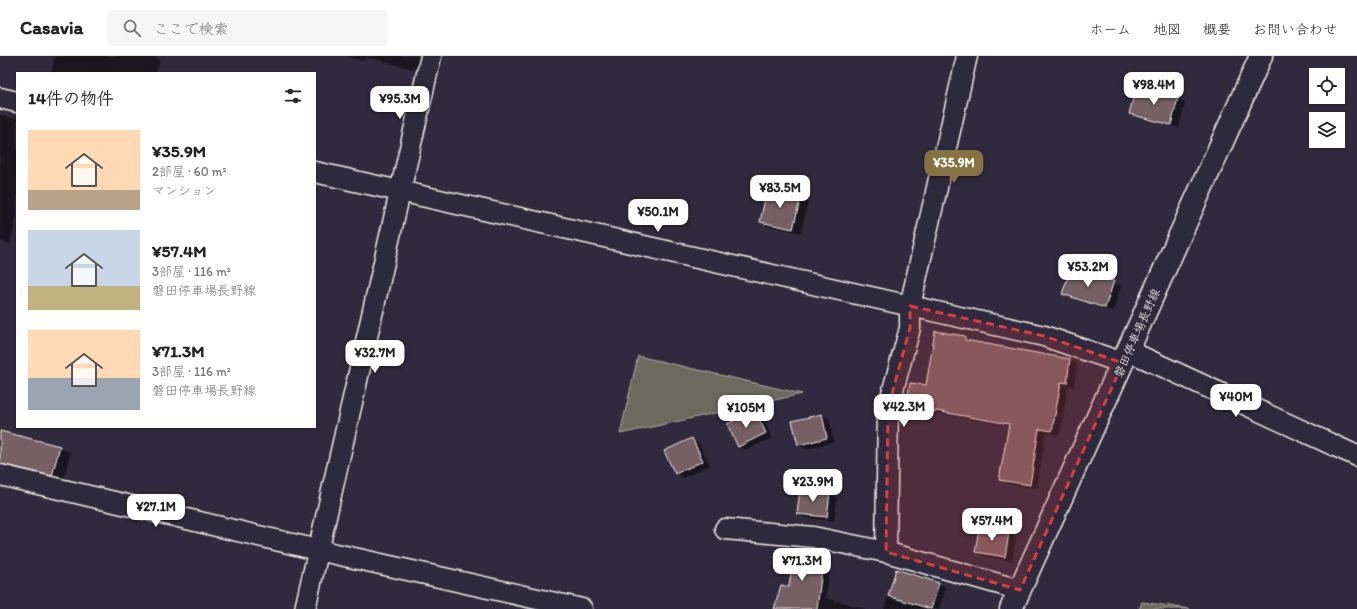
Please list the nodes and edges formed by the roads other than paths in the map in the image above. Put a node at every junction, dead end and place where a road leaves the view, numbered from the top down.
1 (431, 56) edge
2 (967, 56) edge
3 (1261, 56) edge
4 (0, 98) edge
5 (16, 102) edge
6 (316, 172) edge
7 (400, 191) junction
8 (910, 306) junction
9 (1126, 357) junction
10 (1357, 456) edge
11 (0, 475) edge
12 (725, 529) dead end
13 (318, 550) junction
14 (886, 552) junction
15 (1016, 599) edge
16 (305, 609) edge
17 (582, 609) edge

1 - 7 street
2 - 8 street
3 - 9 main road, 磐田停車場長野線
4 - 5 street
6 - 7 street
7 - 8 street
7 - 13 street
8 - 9 street
8 - 14 street
9 - 10 street
9 - 15 main road, 磐田停車場長野線
11 - 13 street
12 - 14 street
13 - 16 street
13 - 17 street
14 - 15 street

